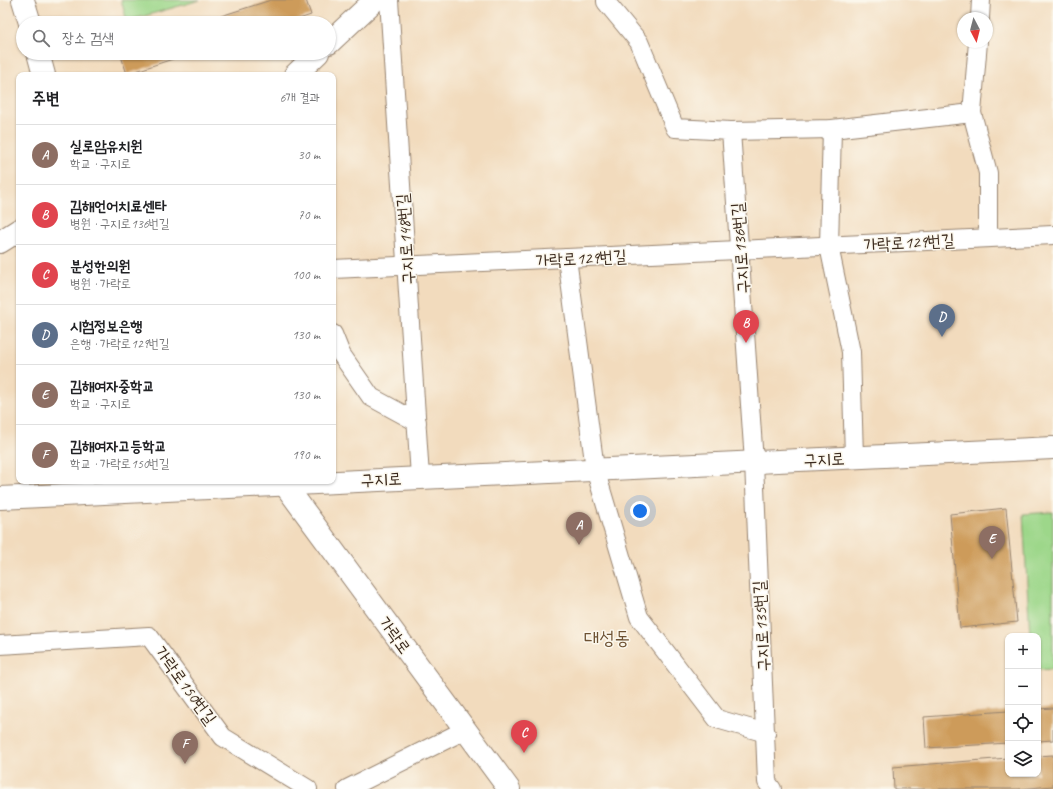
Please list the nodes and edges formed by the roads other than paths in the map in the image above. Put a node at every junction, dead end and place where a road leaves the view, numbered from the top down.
1 (23, 0) edge
2 (375, 0) edge
3 (389, 0) edge
4 (606, 0) edge
5 (982, 0) edge
6 (981, 12) edge
7 (28, 16) edge
8 (336, 36) edge
9 (977, 48) edge
10 (40, 60) edge
11 (311, 60) edge
12 (43, 72) edge
13 (299, 72) edge
14 (972, 113) junction
15 (832, 129) junction
16 (731, 131) junction
17 (16, 232) edge
18 (1053, 235) edge
19 (988, 238) junction
20 (0, 242) edge
21 (830, 246) junction
22 (741, 250) junction
23 (567, 258) junction
24 (406, 266) junction
25 (336, 269) edge
26 (336, 342) edge
27 (417, 422) junction
28 (1053, 448) edge
29 (854, 457) junction
30 (754, 462) junction
31 (595, 469) junction
32 (420, 477) junction
33 (336, 480) edge
34 (248, 484) edge
35 (284, 484) edge
36 (0, 498) edge
37 (0, 645) edge
38 (465, 730) junction
39 (766, 733) junction
40 (308, 789) edge
41 (347, 789) edge
42 (509, 789) edge
43 (772, 789) edge

1 - 7 main road
2 - 8 main road
3 - 24 street, 구지로148번길
4 - 16 street
5 - 6 street
9 - 14 street
10 - 12 main road
11 - 13 main road
14 - 15 street
14 - 19 street
15 - 16 street
15 - 21 street
16 - 22 street, 구지로136번길
17 - 20 main road
18 - 19 street, 가락로129번길
19 - 21 street, 가락로129번길
21 - 22 street, 가락로129번길
21 - 29 street
22 - 23 street, 가락로129번길
22 - 30 street, 구지로136번길
23 - 24 street, 가락로129번길
23 - 31 street
24 - 25 street, 가락로129번길
24 - 27 street, 구지로148번길
26 - 27 street
27 - 32 street, 구지로148번길
28 - 29 main road, 구지로
29 - 30 main road, 구지로
30 - 31 main road, 구지로
30 - 39 street, 구지로135번길
31 - 32 main road, 구지로
31 - 39 street
32 - 33 main road, 구지로
34 - 36 main road, 구지로
35 - 38 main road, 가락로
37 - 40 street, 가락로150번길
38 - 41 street
38 - 42 main road, 가락로
39 - 43 street, 구지로135번길

